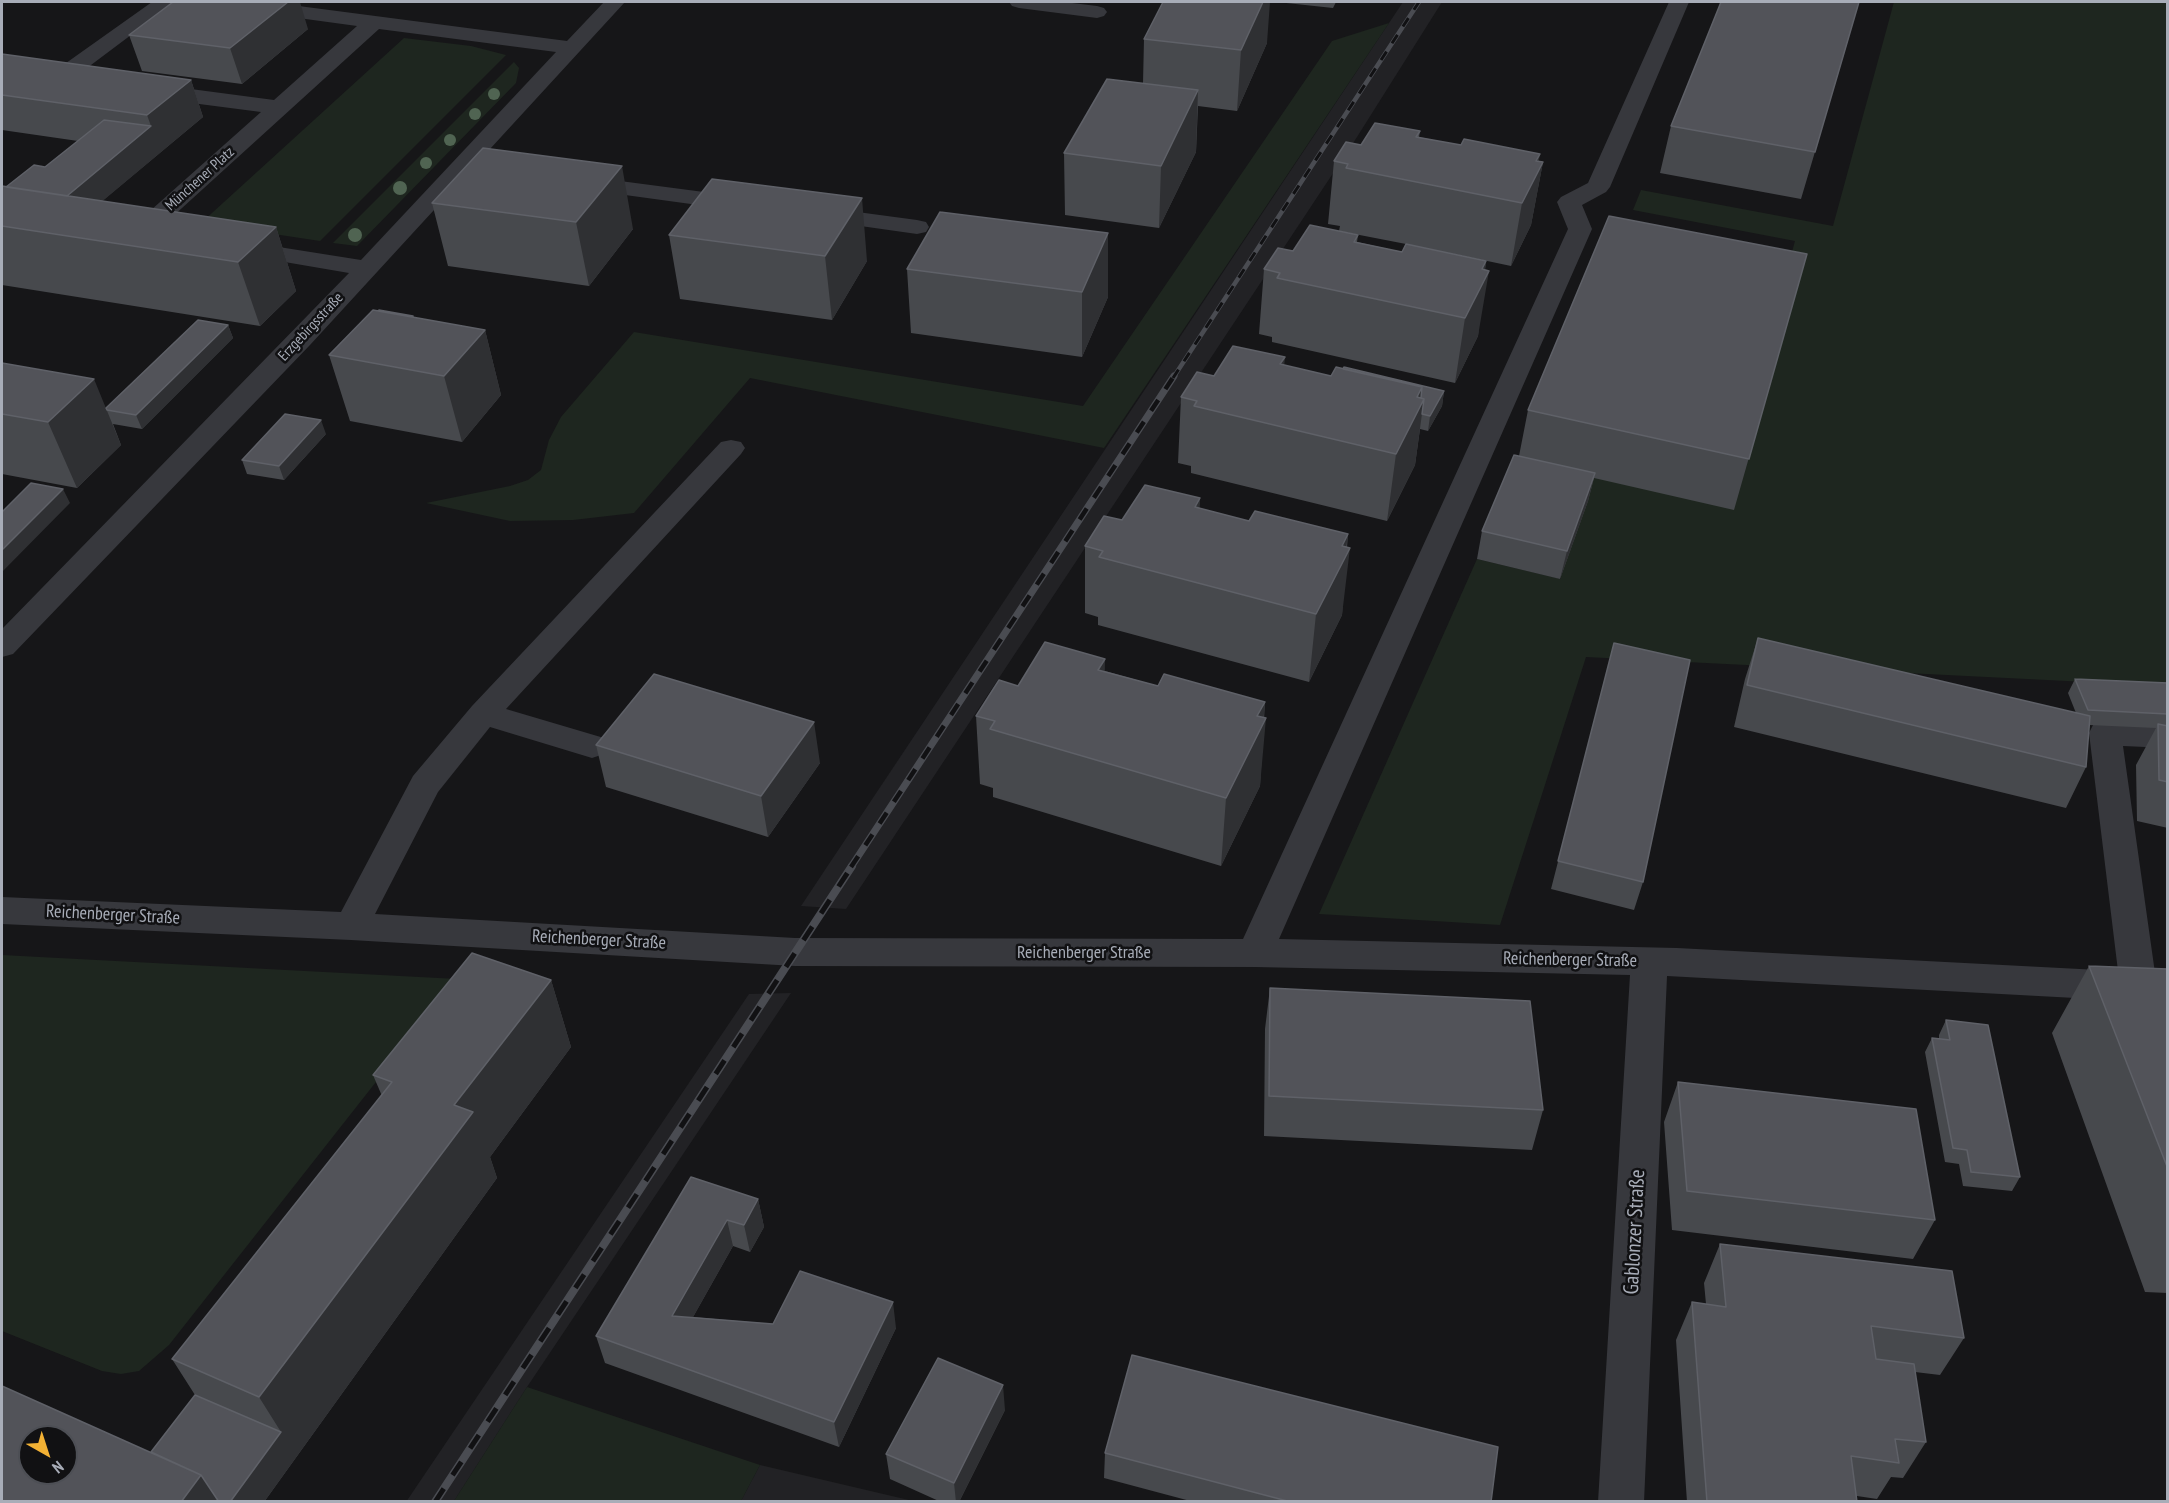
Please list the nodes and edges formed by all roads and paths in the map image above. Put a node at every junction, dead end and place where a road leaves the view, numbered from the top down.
1 (165, 2) edge
2 (225, 2) edge
3 (615, 2) edge
4 (1019, 2) edge
5 (1679, 2) edge
6 (1096, 12) dead end
7 (375, 21) junction
8 (571, 48) junction
9 (106, 84) edge
10 (129, 87) edge
11 (280, 108) junction
12 (563, 180) edge
13 (769, 208) edge
14 (803, 212) edge
15 (917, 227) dead end
16 (175, 237) edge
17 (219, 244) edge
18 (367, 268) junction
19 (731, 448) dead end
20 (2, 647) edge
21 (483, 714) junction
22 (2168, 737) edge
23 (592, 746) dead end
24 (2, 910) edge
25 (351, 926) junction
26 (1255, 953) junction
27 (1649, 962) junction
28 (2153, 987) edge
29 (1621, 1502) edge

1 - 9 street
2 - 7 street
3 - 8 street, Erzgebirgsstraße
4 - 6 street
5 - 26 street
7 - 8 street
7 - 11 street, Münchener Platz
8 - 18 street, Erzgebirgsstraße
10 - 11 street
11 - 16 street, Münchener Platz
12 - 13 street
14 - 15 street
17 - 18 street
18 - 20 street, Erzgebirgsstraße
19 - 21 street
21 - 23 street
21 - 25 street
22 - 28 street
24 - 25 street, Reichenberger Straße
25 - 26 street, Reichenberger Straße
26 - 27 street, Reichenberger Straße
27 - 28 street, Reichenberger Straße
27 - 29 street, Gablonzer Straße

